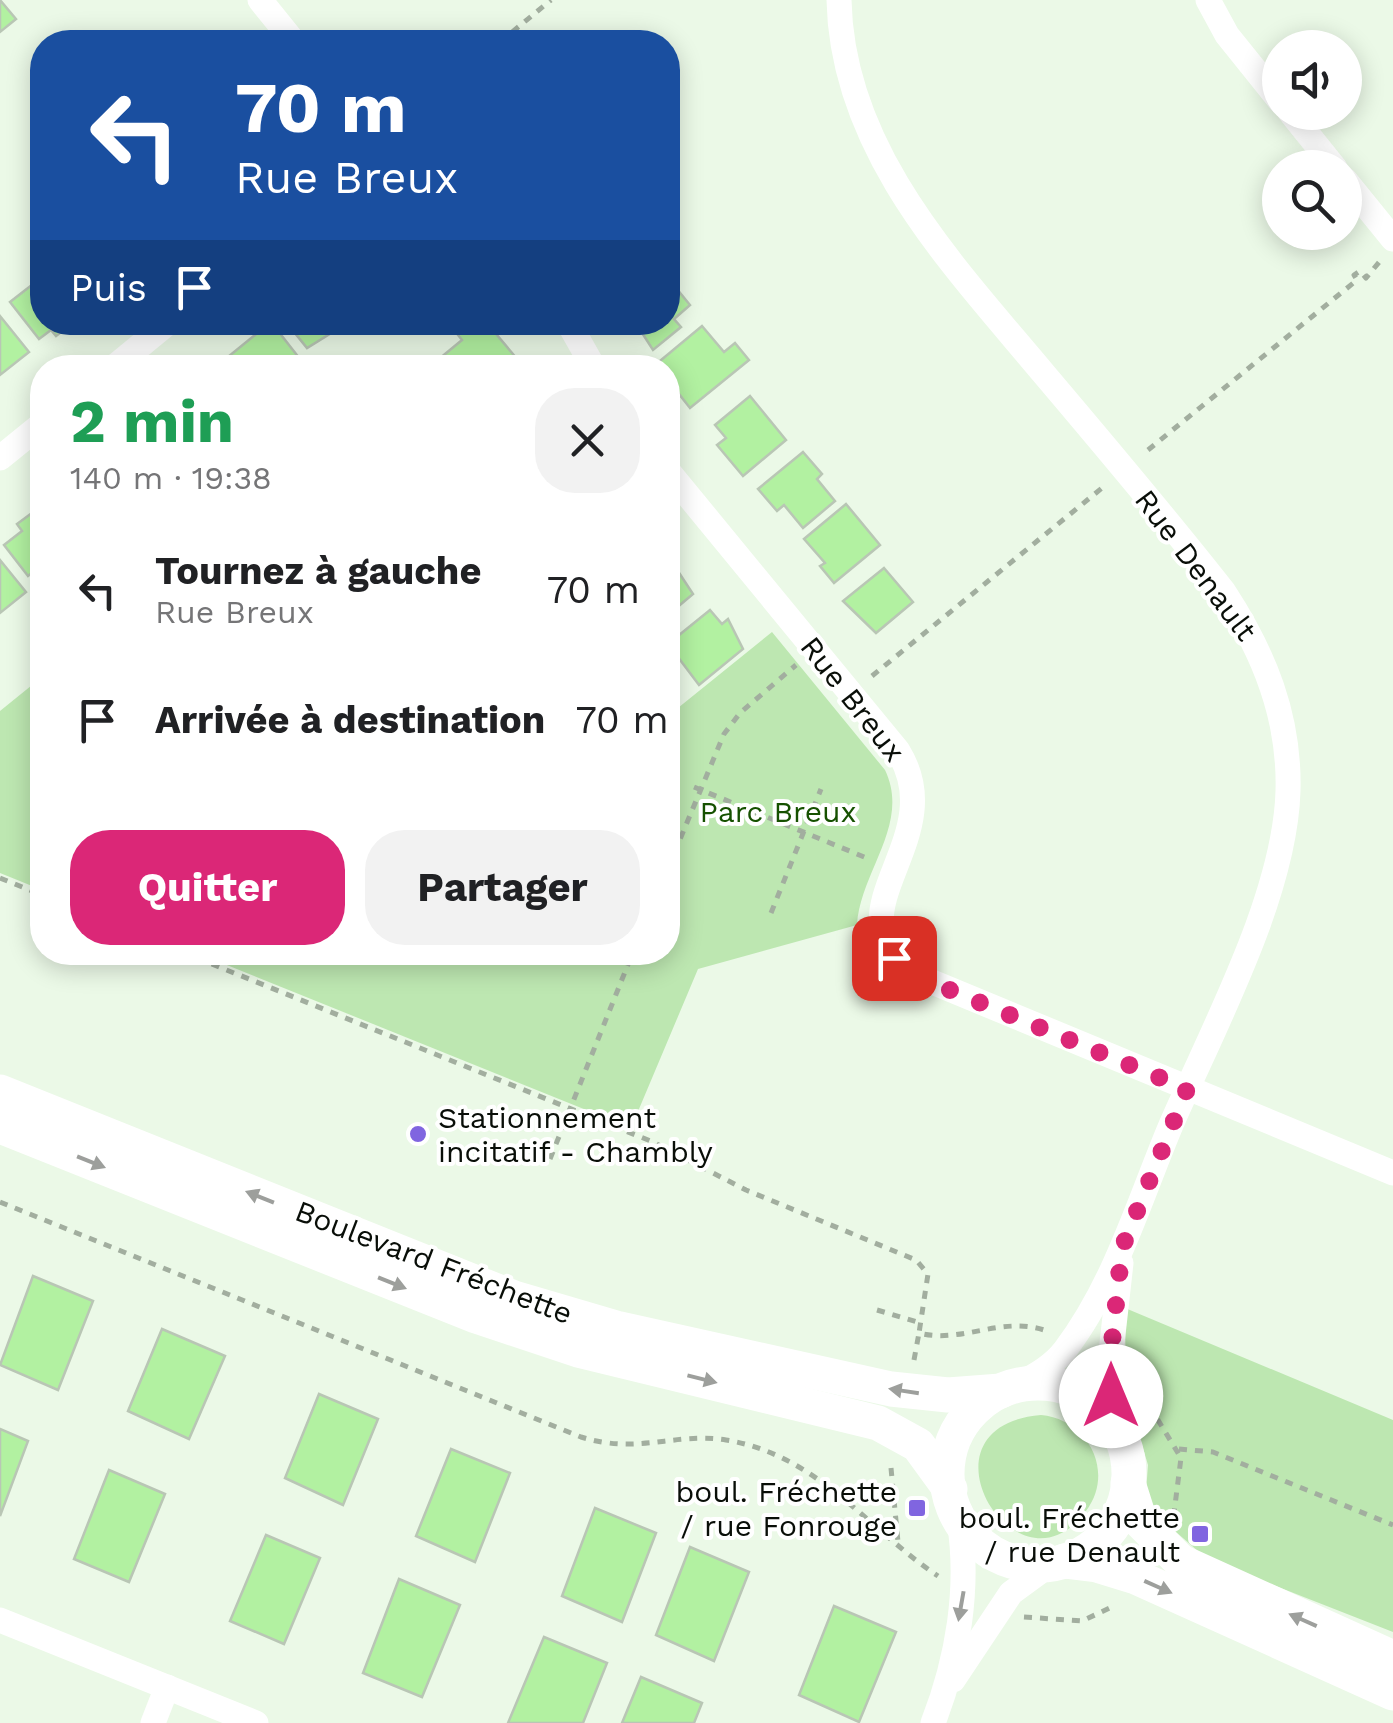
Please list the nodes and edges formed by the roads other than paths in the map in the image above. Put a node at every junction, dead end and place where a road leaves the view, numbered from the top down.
1 (260, 0) edge
2 (839, 0) edge
3 (1208, 0) edge
4 (284, 30) edge
5 (1262, 79) edge
6 (1304, 130) edge
7 (1321, 150) edge
8 (1362, 207) edge
9 (1388, 249) edge
10 (153, 335) edge
11 (129, 355) edge
12 (30, 434) edge
13 (0, 458) edge
14 (680, 486) edge
15 (1187, 1089) junction
16 (0, 1092) edge
17 (0, 1126) edge
18 (1393, 1173) edge
19 (1122, 1248) junction
20 (1009, 1388) junction
21 (1120, 1433) junction
22 (1128, 1483) junction
23 (954, 1504) junction
24 (1058, 1562) junction
25 (0, 1620) edge
26 (1393, 1658) edge
27 (167, 1687) junction
28 (945, 1692) junction
29 (1393, 1693) edge
30 (153, 1723) edge
31 (256, 1723) edge
32 (933, 1723) edge

1 - 4 street
2 - 15 street, Rue Denault
3 - 5 street
6 - 7 street
8 - 9 street
10 - 11 street
12 - 13 street
14 - 15 street, Rue Breux
15 - 18 street, Rue Breux
15 - 19 street, Rue Denault
20 -> 16 main road, Boulevard Fréchette
17 -> 23 main road, Boulevard Fréchette
19 - 20 street, Rue Denault
19 - 21 street, Rue Denault
20 - 21 main road
20 - 23 main road
21 - 22 main road
22 - 24 main road
26 -> 22 main road
23 - 24 main road
23 -> 28 street
24 - 28 street
24 -> 29 main road
25 - 27 street
27 - 30 street
27 - 31 street
28 - 32 street

